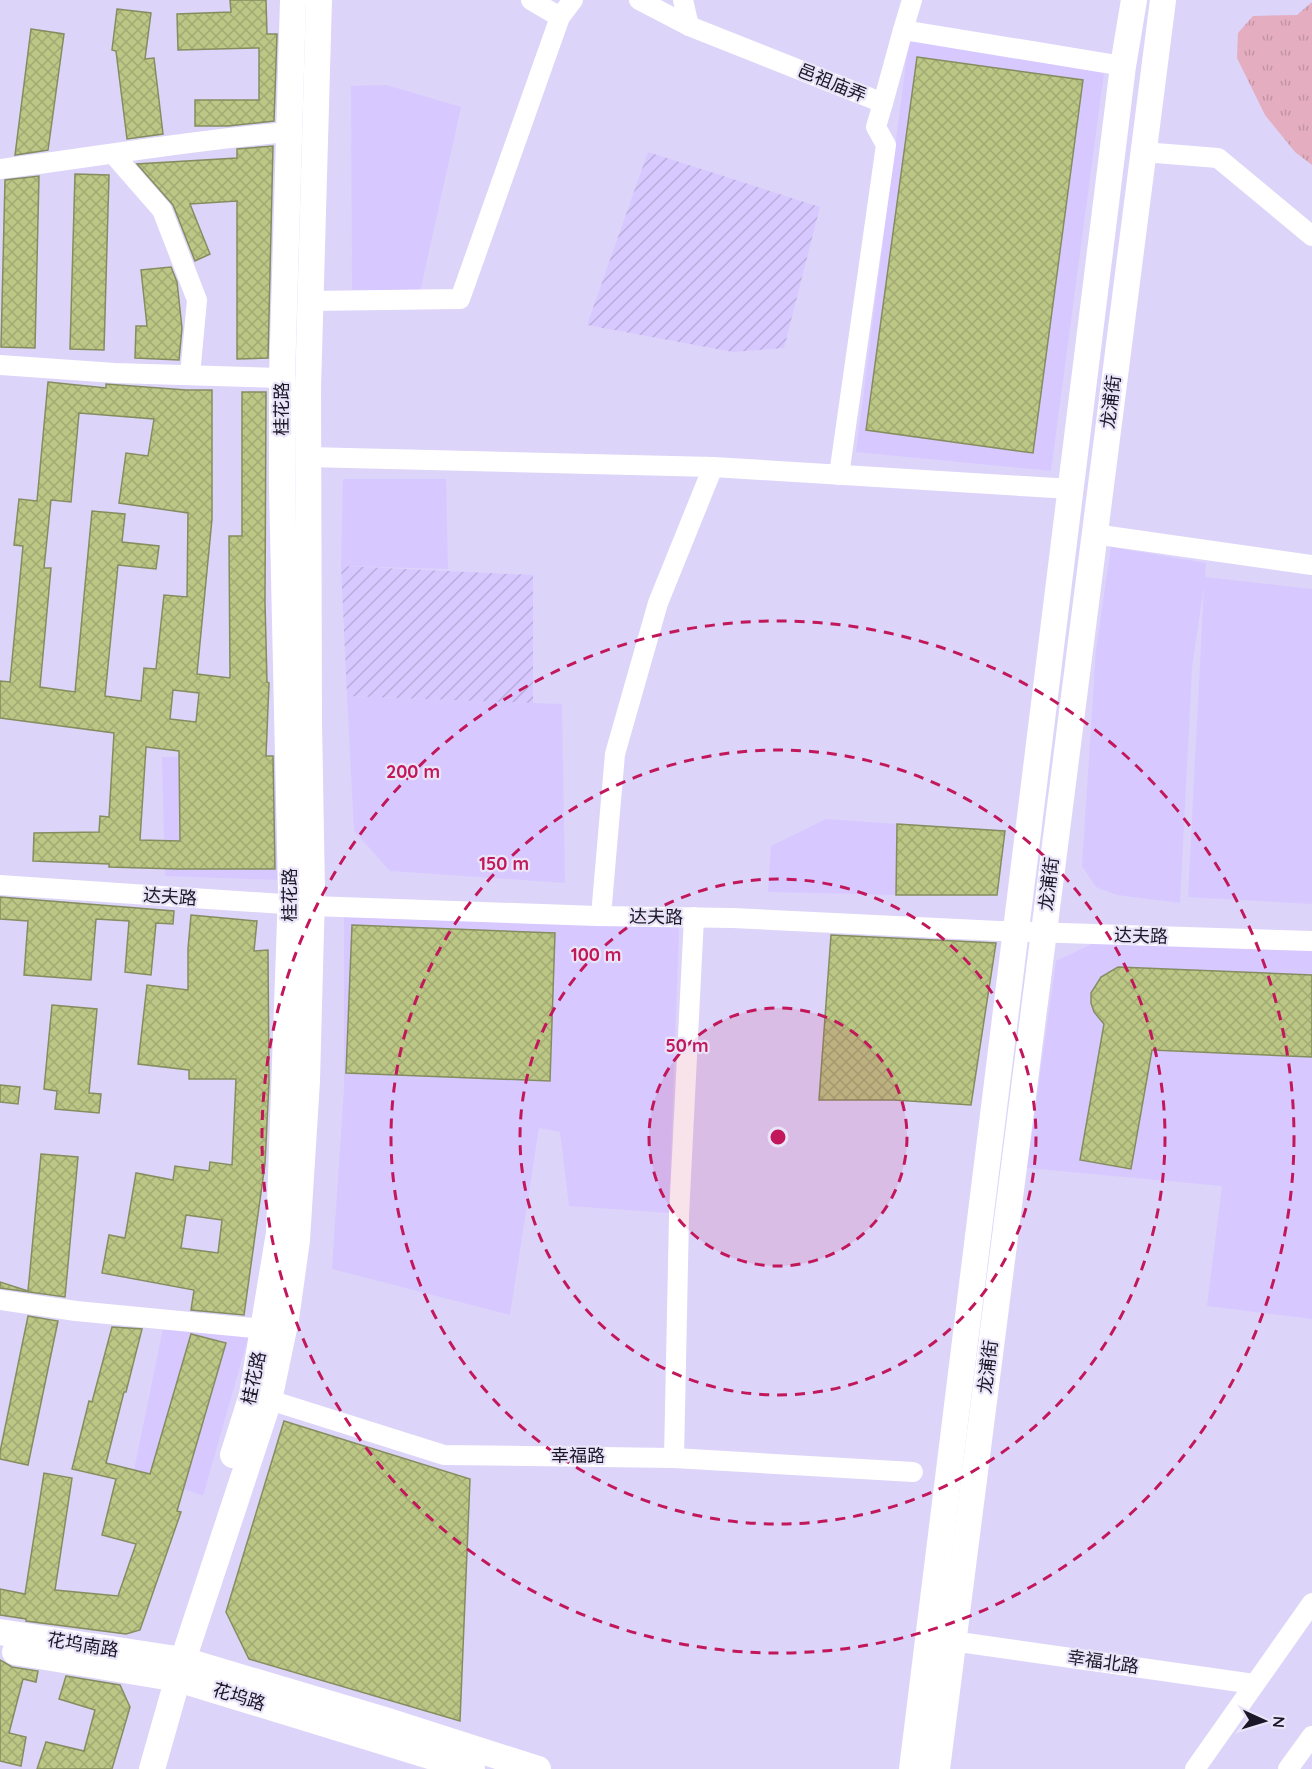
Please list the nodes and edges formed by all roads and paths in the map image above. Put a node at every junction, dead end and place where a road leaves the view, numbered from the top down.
1 (292, 0) edge
2 (319, 0) edge
3 (531, 0) edge
4 (573, 0) edge
5 (639, 0) edge
6 (683, 0) edge
7 (912, 0) edge
8 (1134, 0) edge
9 (1163, 0) edge
10 (560, 17) junction
11 (689, 26) junction
12 (903, 30) junction
13 (1123, 66) junction
14 (883, 103) junction
15 (289, 132) junction
16 (1143, 152) junction
17 (114, 154) junction
18 (0, 169) edge
19 (1312, 236) edge
20 (309, 301) junction
21 (0, 365) edge
22 (190, 375) junction
23 (282, 378) junction
24 (308, 457) junction
25 (712, 467) junction
26 (839, 475) junction
27 (1071, 489) junction
28 (1094, 534) junction
29 (1312, 565) edge
30 (0, 874) edge
31 (0, 885) edge
32 (302, 899) junction
33 (602, 904) junction
34 (694, 917) junction
35 (1017, 925) junction
36 (1044, 926) junction
37 (1312, 930) edge
38 (1312, 941) edge
39 (0, 1300) edge
40 (264, 1329) junction
41 (261, 1397) junction
42 (674, 1458) junction
43 (913, 1472) dead end
44 (1312, 1603) edge
45 (0, 1632) edge
46 (952, 1641) junction
47 (0, 1650) edge
48 (172, 1668) junction
49 (1254, 1684) junction
50 (1312, 1736) edge
51 (134, 1769) edge
52 (152, 1769) edge
53 (472, 1769) edge
54 (538, 1769) edge
55 (912, 1769) edge
56 (937, 1769) edge
57 (1196, 1769) edge
58 (1288, 1769) edge

1 - 15 main road, 桂花路
2 - 20 main road
3 - 10 street
4 - 10 street
5 - 11 street, 邑祖庙弄
6 - 11 street
7 - 12 street, 邑祖庙弄
8 - 13 main road, 龙浦街
9 - 16 main road, 龙浦街
10 - 20 street
11 - 14 street, 邑祖庙弄
12 - 13 street
12 - 14 street, 邑祖庙弄
13 - 27 main road, 龙浦街
14 - 26 street
15 - 17 street
15 - 23 main road, 桂花路
16 - 19 street
16 - 28 main road, 龙浦街
17 - 18 street
17 - 22 street
20 - 24 main road
21 - 22 street
22 - 23 street
23 - 32 main road, 桂花路
24 - 25 street
24 - 32 main road
25 - 26 street
25 - 33 street
26 - 27 street
27 - 35 main road, 龙浦街
28 - 29 street
28 - 36 main road, 龙浦街
30 - 32 street, 达夫路
31 - 32 street, 达夫路
32 - 33 street, 达夫路
32 - 34 street, 达夫路
32 - 40 main road, 桂花路
32 - 41 main road
33 - 35 street, 达夫路
34 - 35 street, 达夫路
34 - 42 street
35 - 36 street, 达夫路
35 - 55 main road, 龙浦街
36 - 37 street, 达夫路
36 - 38 street, 达夫路
36 - 46 main road, 龙浦街
39 - 40 street
40 - 41 main road, 桂花路
41 - 42 street, 幸福路
41 - 48 main road, 桂花路
42 - 43 street, 幸福路
44 - 49 street
45 - 48 main road, 花坞南路
46 - 49 street, 幸福北路
46 - 56 main road, 龙浦街
47 - 48 main road, 花坞路
48 - 51 main road, 桂花路
48 - 52 main road
48 - 53 main road, 花坞路
48 - 54 main road, 花坞路
49 - 57 street
50 - 58 street

